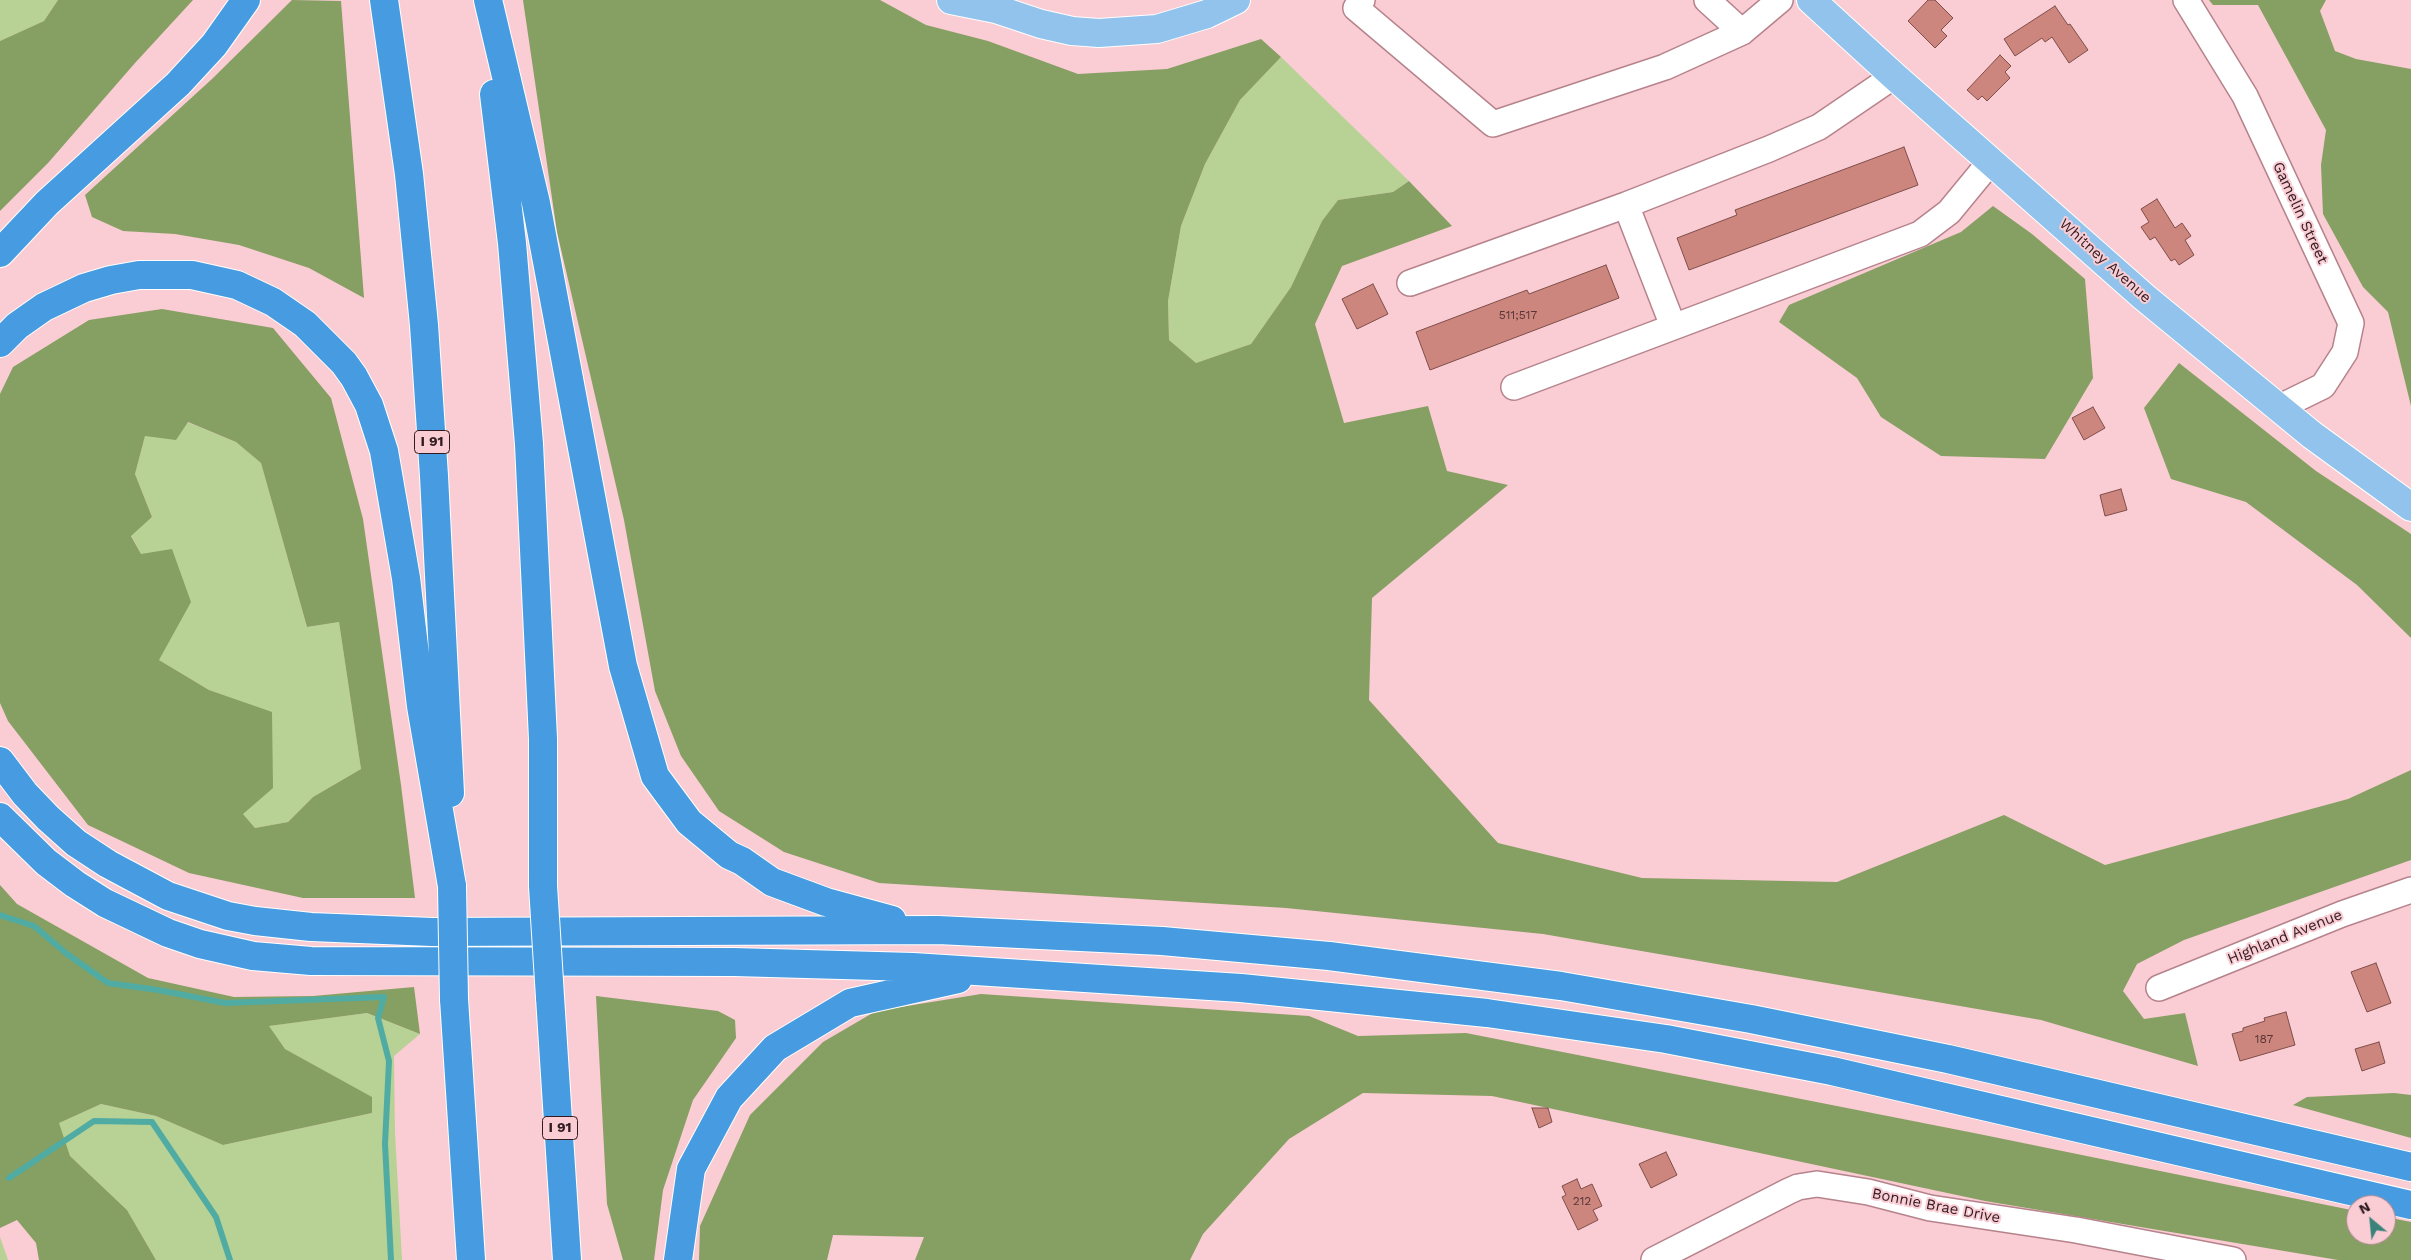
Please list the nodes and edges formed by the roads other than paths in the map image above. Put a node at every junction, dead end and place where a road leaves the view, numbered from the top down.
1 (246, 0) edge
2 (384, 0) edge
3 (480, 0) edge
4 (488, 0) edge
5 (951, 0) edge
6 (1236, 0) edge
7 (1362, 0) edge
8 (1707, 0) edge
9 (1780, 0) edge
10 (1812, 0) edge
11 (2186, 0) edge
12 (1015, 7) edge
13 (1742, 32) junction
14 (1894, 76) junction
15 (1991, 161) junction
16 (1626, 205) junction
17 (0, 252) edge
18 (1410, 282) dead end
19 (1674, 326) junction
20 (0, 343) edge
21 (1514, 387) dead end
22 (2278, 408) junction
23 (2411, 506) edge
24 (0, 761) edge
25 (0, 817) edge
26 (452, 886) junction
27 (2411, 890) edge
28 (925, 930) junction
29 (990, 971) junction
30 (2160, 988) dead end
31 (2411, 1167) edge
32 (2411, 1205) edge
33 (470, 1260) edge
34 (567, 1260) edge
35 (678, 1260) edge
36 (1654, 1260) edge
37 (2233, 1260) edge

1 - 17 highway
2 - 26 highway, I 91
3 - 34 highway, I 91, bridge
4 - 28 highway
5 - 12 main road
6 - 12 main road
7 - 13 street
8 - 13 street
9 - 13 street
10 - 14 main road, Whitney Avenue
11 - 22 street, Gamelin Street
14 - 15 main road, Whitney Avenue
14 - 16 street
15 - 19 street
15 - 22 main road, Whitney Avenue
16 - 18 street
16 - 19 street
19 - 21 street
20 - 26 highway
22 - 23 main road, Whitney Avenue
24 - 28 highway
25 - 29 highway
26 - 33 highway, I 91, bridge
27 - 30 street, Highland Avenue
28 - 31 highway
29 - 32 highway
29 - 35 highway
36 - 37 street, Bonnie Brae Drive

